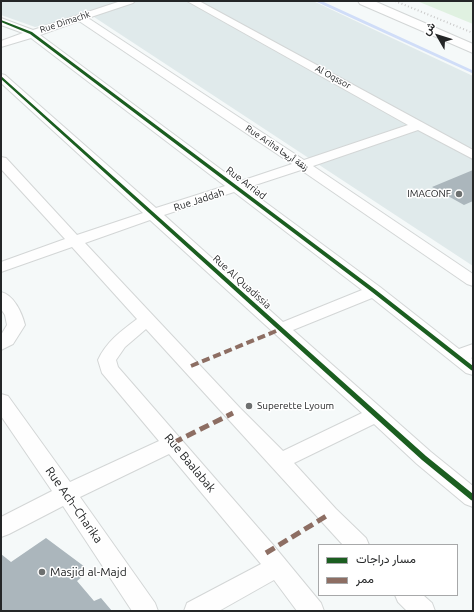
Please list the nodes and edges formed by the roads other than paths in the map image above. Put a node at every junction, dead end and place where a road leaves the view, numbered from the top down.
1 (130, 1) edge
2 (192, 1) edge
3 (364, 1) edge
4 (79, 17) junction
5 (1, 21) edge
6 (31, 33) junction
7 (1, 44) edge
8 (473, 49) edge
9 (1, 77) edge
10 (419, 125) junction
11 (473, 156) edge
12 (1, 161) edge
13 (302, 165) junction
14 (238, 188) junction
15 (154, 215) junction
16 (76, 241) junction
17 (1, 267) edge
18 (473, 281) edge
19 (374, 291) junction
20 (1, 297) edge
21 (147, 320) junction
22 (281, 329) junction
23 (1, 344) edge
24 (465, 354) edge
25 (473, 369) edge
26 (1, 401) edge
27 (376, 415) junction
28 (173, 443) junction
29 (280, 461) junction
30 (66, 494) junction
31 (473, 498) edge
32 (1, 528) edge
33 (357, 544) edge
34 (277, 567) junction
35 (408, 596) edge
36 (146, 611) edge
37 (196, 611) edge
38 (312, 611) edge
39 (422, 611) edge

1 - 4 street, Rue Dimachk
2 - 10 street, Al Oqssor
3 - 8 main road
4 - 6 street, Rue Dimachk
4 - 13 street, Rue Ariha زنقة أريحا
5 - 6 street, Rue Arriad
6 - 7 street, Rue Dimachk
6 - 14 street, Rue Arriad
9 - 15 street, Rue Al Quadissia
10 - 11 street, Al Oqssor
10 - 13 street, Rue Jaddah
12 - 16 street
13 - 14 street, Rue Jaddah
13 - 18 street, Rue Ariha زنقة أريحا
14 - 15 street, Rue Jaddah
14 - 19 street, Rue Arriad
15 - 16 street, Rue Jaddah
15 - 22 street, Rue Al Quadissia
16 - 17 street, Rue Jaddah
16 - 21 street
19 - 22 street
19 - 24 street, Rue Arriad
20 - 23 street
21 - 28 street, Rue Baalabak
21 - 29 street
22 - 27 street, Rue Al Quadissia
24 - 25 street, Rue Arriad
26 - 30 street, Rue Ach–Charika
27 - 29 street
27 - 31 street, Rue Al Quadissia
28 - 30 street
28 - 34 street, Rue Baalabak
29 - 33 street
30 - 32 street
30 - 36 street, Rue Ach–Charika
34 - 37 street
34 - 38 street, Rue Baalabak
35 - 39 street

